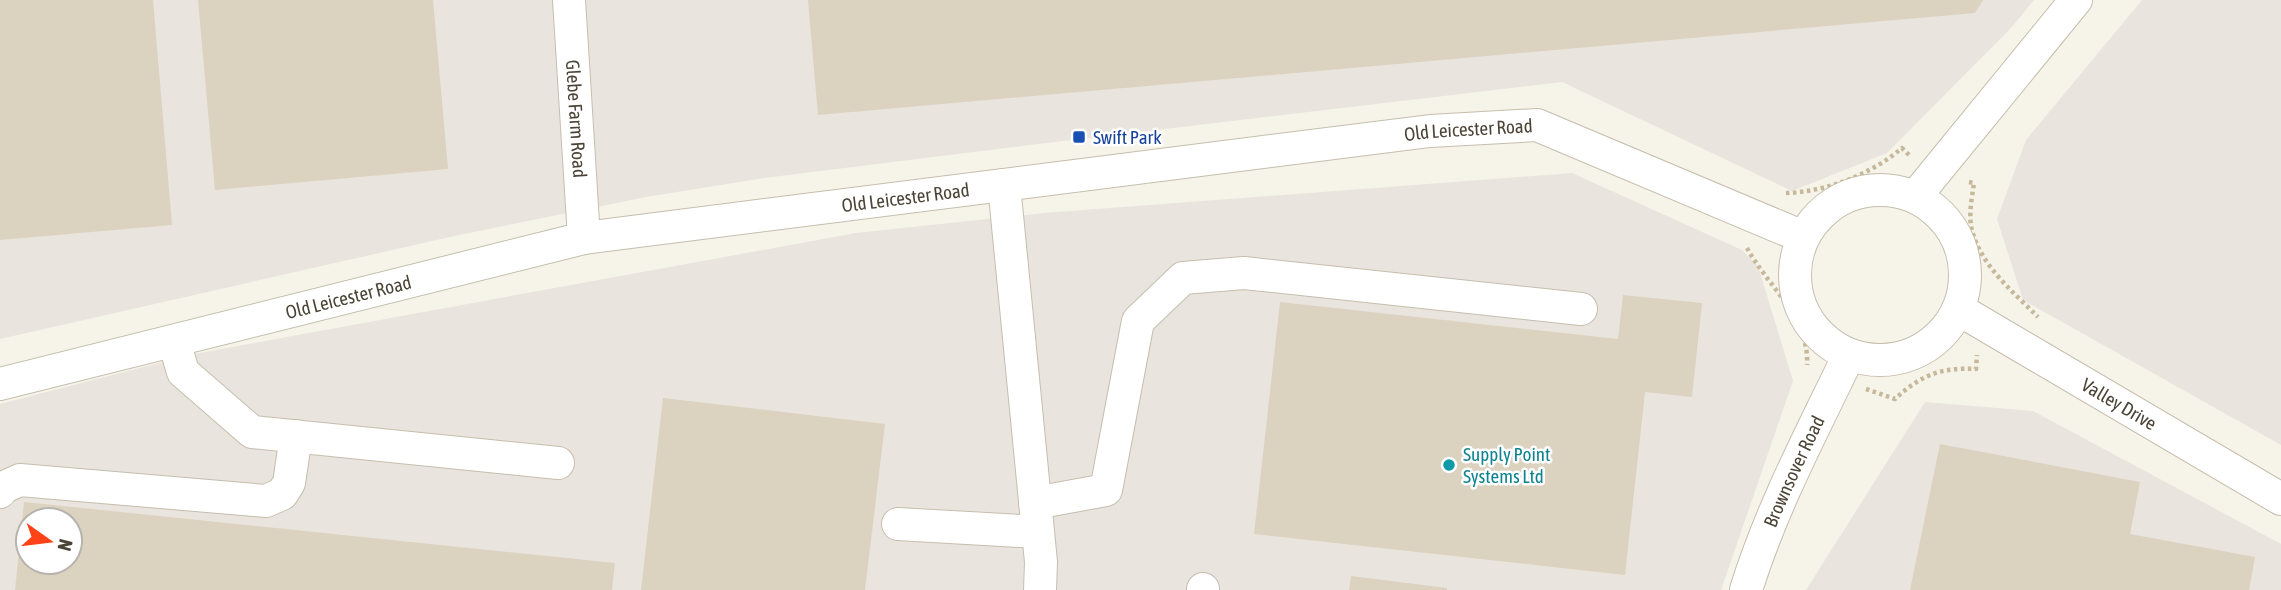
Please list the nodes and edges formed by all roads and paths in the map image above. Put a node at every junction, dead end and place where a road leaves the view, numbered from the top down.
1 (569, 0) edge
2 (2076, 0) edge
3 (1902, 148) dead end
4 (1974, 183) dead end
5 (1004, 185) junction
6 (1790, 193) dead end
7 (1915, 197) junction
8 (1802, 237) junction
9 (584, 238) junction
10 (1752, 257) dead end
11 (2010, 289) dead end
12 (1581, 309) dead end
13 (1958, 309) junction
14 (174, 341) junction
15 (1849, 355) junction
16 (1807, 369) dead end
17 (1976, 369) dead end
18 (0, 384) edge
19 (1895, 399) dead end
20 (296, 436) junction
21 (558, 463) dead end
22 (0, 492) edge
23 (2281, 499) edge
24 (1037, 518) junction
25 (898, 524) dead end
26 (1040, 590) edge
27 (1746, 590) edge

1 - 9 street, Glebe Farm Road
2 - 7 street
3 - 6 path
4 - 11 path
5 - 8 street, Old Leicester Road
5 - 9 street, Old Leicester Road
5 - 24 street
7 - 8 street
7 - 13 street
8 - 15 street
9 - 14 street, Old Leicester Road
10 - 16 path
12 - 24 street
13 - 15 street
13 - 23 street, Valley Drive
14 - 18 street, Old Leicester Road
14 - 20 street
15 - 27 street, Brownsover Road
17 - 19 path
20 - 21 street
20 - 22 street
24 - 25 street
24 - 26 street

